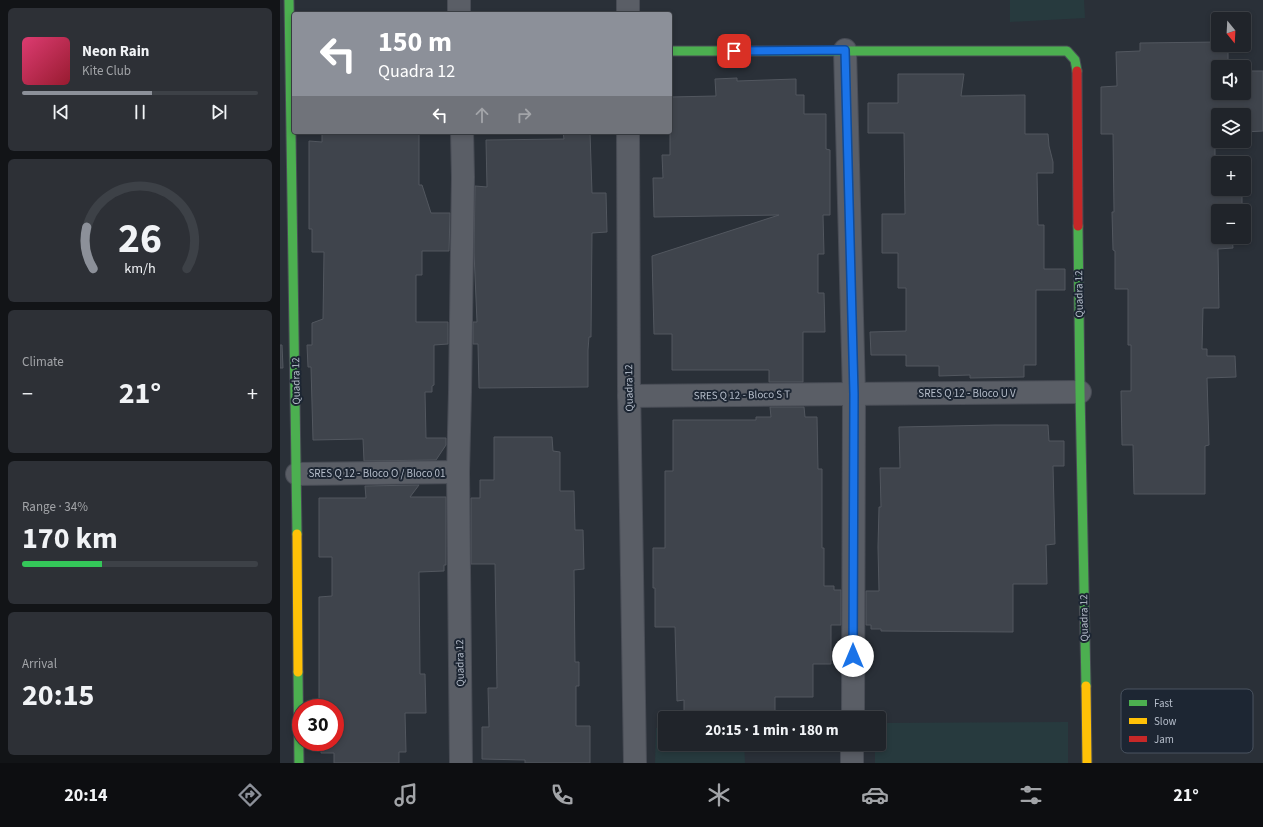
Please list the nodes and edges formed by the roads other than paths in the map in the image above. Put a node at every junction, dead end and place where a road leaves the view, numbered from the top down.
1 (289, 0) edge
2 (459, 0) edge
3 (628, 0) edge
4 (459, 12) edge
5 (628, 12) edge
6 (845, 50) junction
7 (672, 51) edge
8 (462, 134) edge
9 (628, 134) edge
10 (1080, 392) junction
11 (854, 394) junction
12 (630, 396) junction
13 (458, 472) junction
14 (297, 474) junction
15 (852, 711) edge
16 (852, 751) edge
17 (299, 763) edge
18 (461, 763) edge
19 (635, 763) edge
20 (852, 763) edge
21 (1087, 763) edge

1 - 14 street, Quadra 12
2 - 4 street
3 - 5 street
6 - 7 street, Quadra 12
6 - 10 street, Quadra 12
6 - 11 street
8 - 13 street, Quadra 12
9 - 12 street, Quadra 12
10 - 11 street, SRES Q 12 - Bloco U V
10 - 21 street, Quadra 12
11 - 12 street, SRES Q 12 - Bloco S T
11 - 15 street
12 - 19 street, Quadra 12
13 - 14 street, SRES Q 12 - Bloco O / Bloco 01
13 - 18 street, Quadra 12
14 - 17 street, Quadra 12
16 - 20 street

